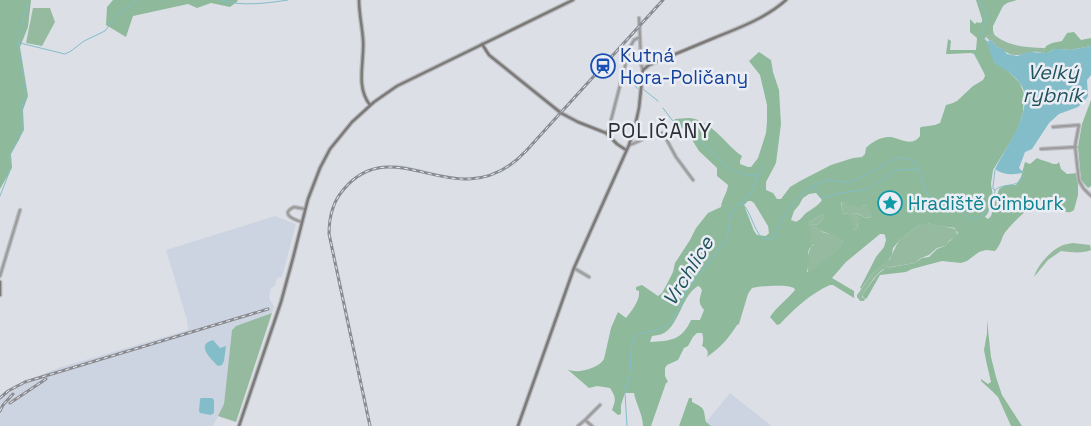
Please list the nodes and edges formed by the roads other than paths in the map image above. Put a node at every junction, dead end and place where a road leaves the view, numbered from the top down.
1 (359, 0) edge
2 (573, 0) edge
3 (786, 0) edge
4 (639, 18) dead end
5 (640, 37) junction
6 (482, 44) junction
7 (643, 70) junction
8 (370, 104) junction
9 (1053, 127) dead end
10 (606, 133) junction
11 (629, 145) junction
12 (1076, 147) junction
13 (1042, 149) dead end
14 (626, 150) junction
15 (694, 180) dead end
16 (1091, 196) edge
17 (305, 209) junction
18 (20, 210) dead end
19 (302, 222) junction
20 (574, 268) junction
21 (0, 276) edge
22 (589, 277) dead end
23 (0, 282) edge
24 (0, 295) edge
25 (600, 405) dead end
26 (585, 420) junction
27 (239, 426) edge
28 (518, 426) edge
29 (578, 426) edge
30 (592, 426) edge

1 - 8 street
2 - 6 street
3 - 7 street
4 - 5 street
5 - 7 street
5 - 10 street
6 - 8 street
6 - 10 street
7 - 11 street
8 - 17 street
9 - 12 street
10 - 14 street
11 - 14 street
11 - 15 street
12 - 13 street
12 - 16 street
14 - 20 street
17 - 19 street
17 - 19 street
18 - 21 street
19 - 27 street
20 - 22 street
20 - 28 street
23 - 24 street
25 - 26 street
26 - 29 street
26 - 30 street

